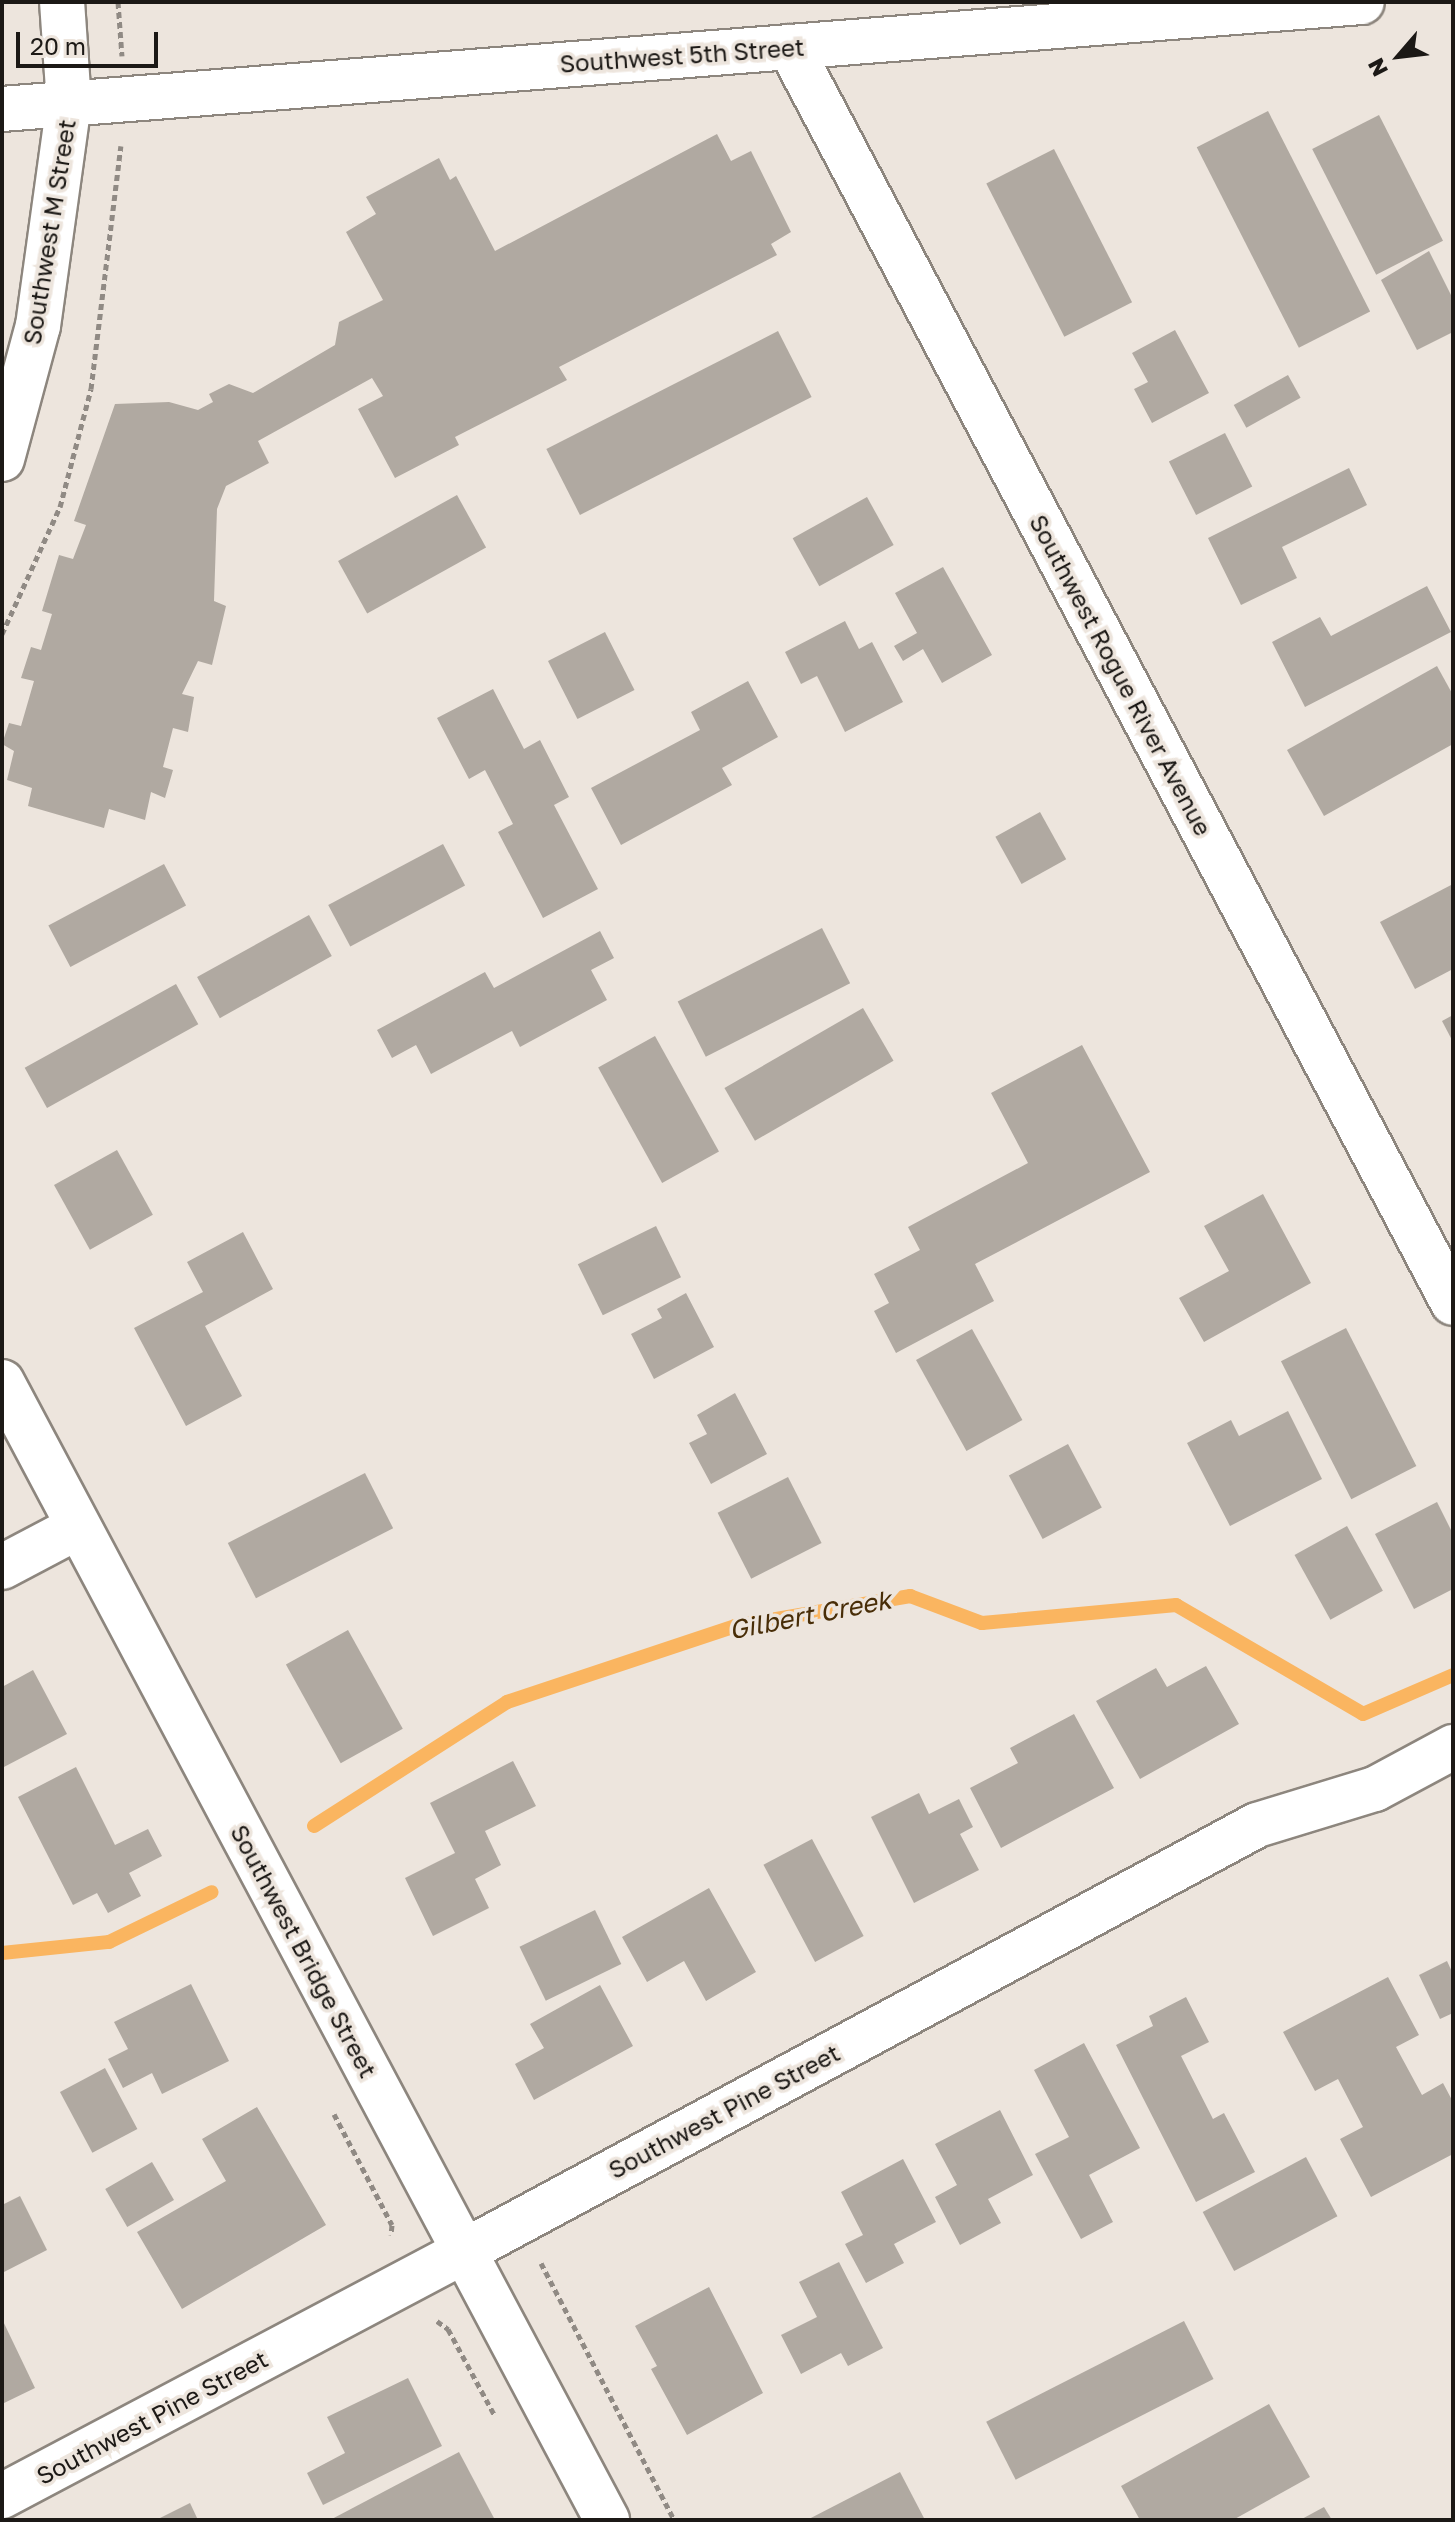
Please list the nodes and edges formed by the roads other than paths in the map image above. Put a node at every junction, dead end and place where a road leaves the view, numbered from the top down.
1 (62, 2) edge
2 (1362, 2) edge
3 (790, 47) junction
4 (69, 104) junction
5 (2, 109) edge
6 (2, 459) edge
7 (1453, 1303) edge
8 (2, 1382) edge
9 (78, 1527) junction
10 (2, 1567) edge
11 (1453, 1747) edge
12 (465, 2251) junction
13 (2, 2496) edge
14 (607, 2520) edge

1 - 4 street, Southwest M Street
2 - 3 street, Southwest 5th Street
3 - 4 street, Southwest 5th Street
3 - 7 street, Southwest Rogue River Avenue
4 - 5 street, Southwest 5th Street
4 - 6 street, Southwest M Street
8 - 9 street, Southwest Bridge Street
9 - 10 street
9 - 12 street, Southwest Bridge Street
11 - 12 street, Southwest Pine Street
12 - 13 street, Southwest Pine Street
12 - 14 street, Southwest Bridge Street

